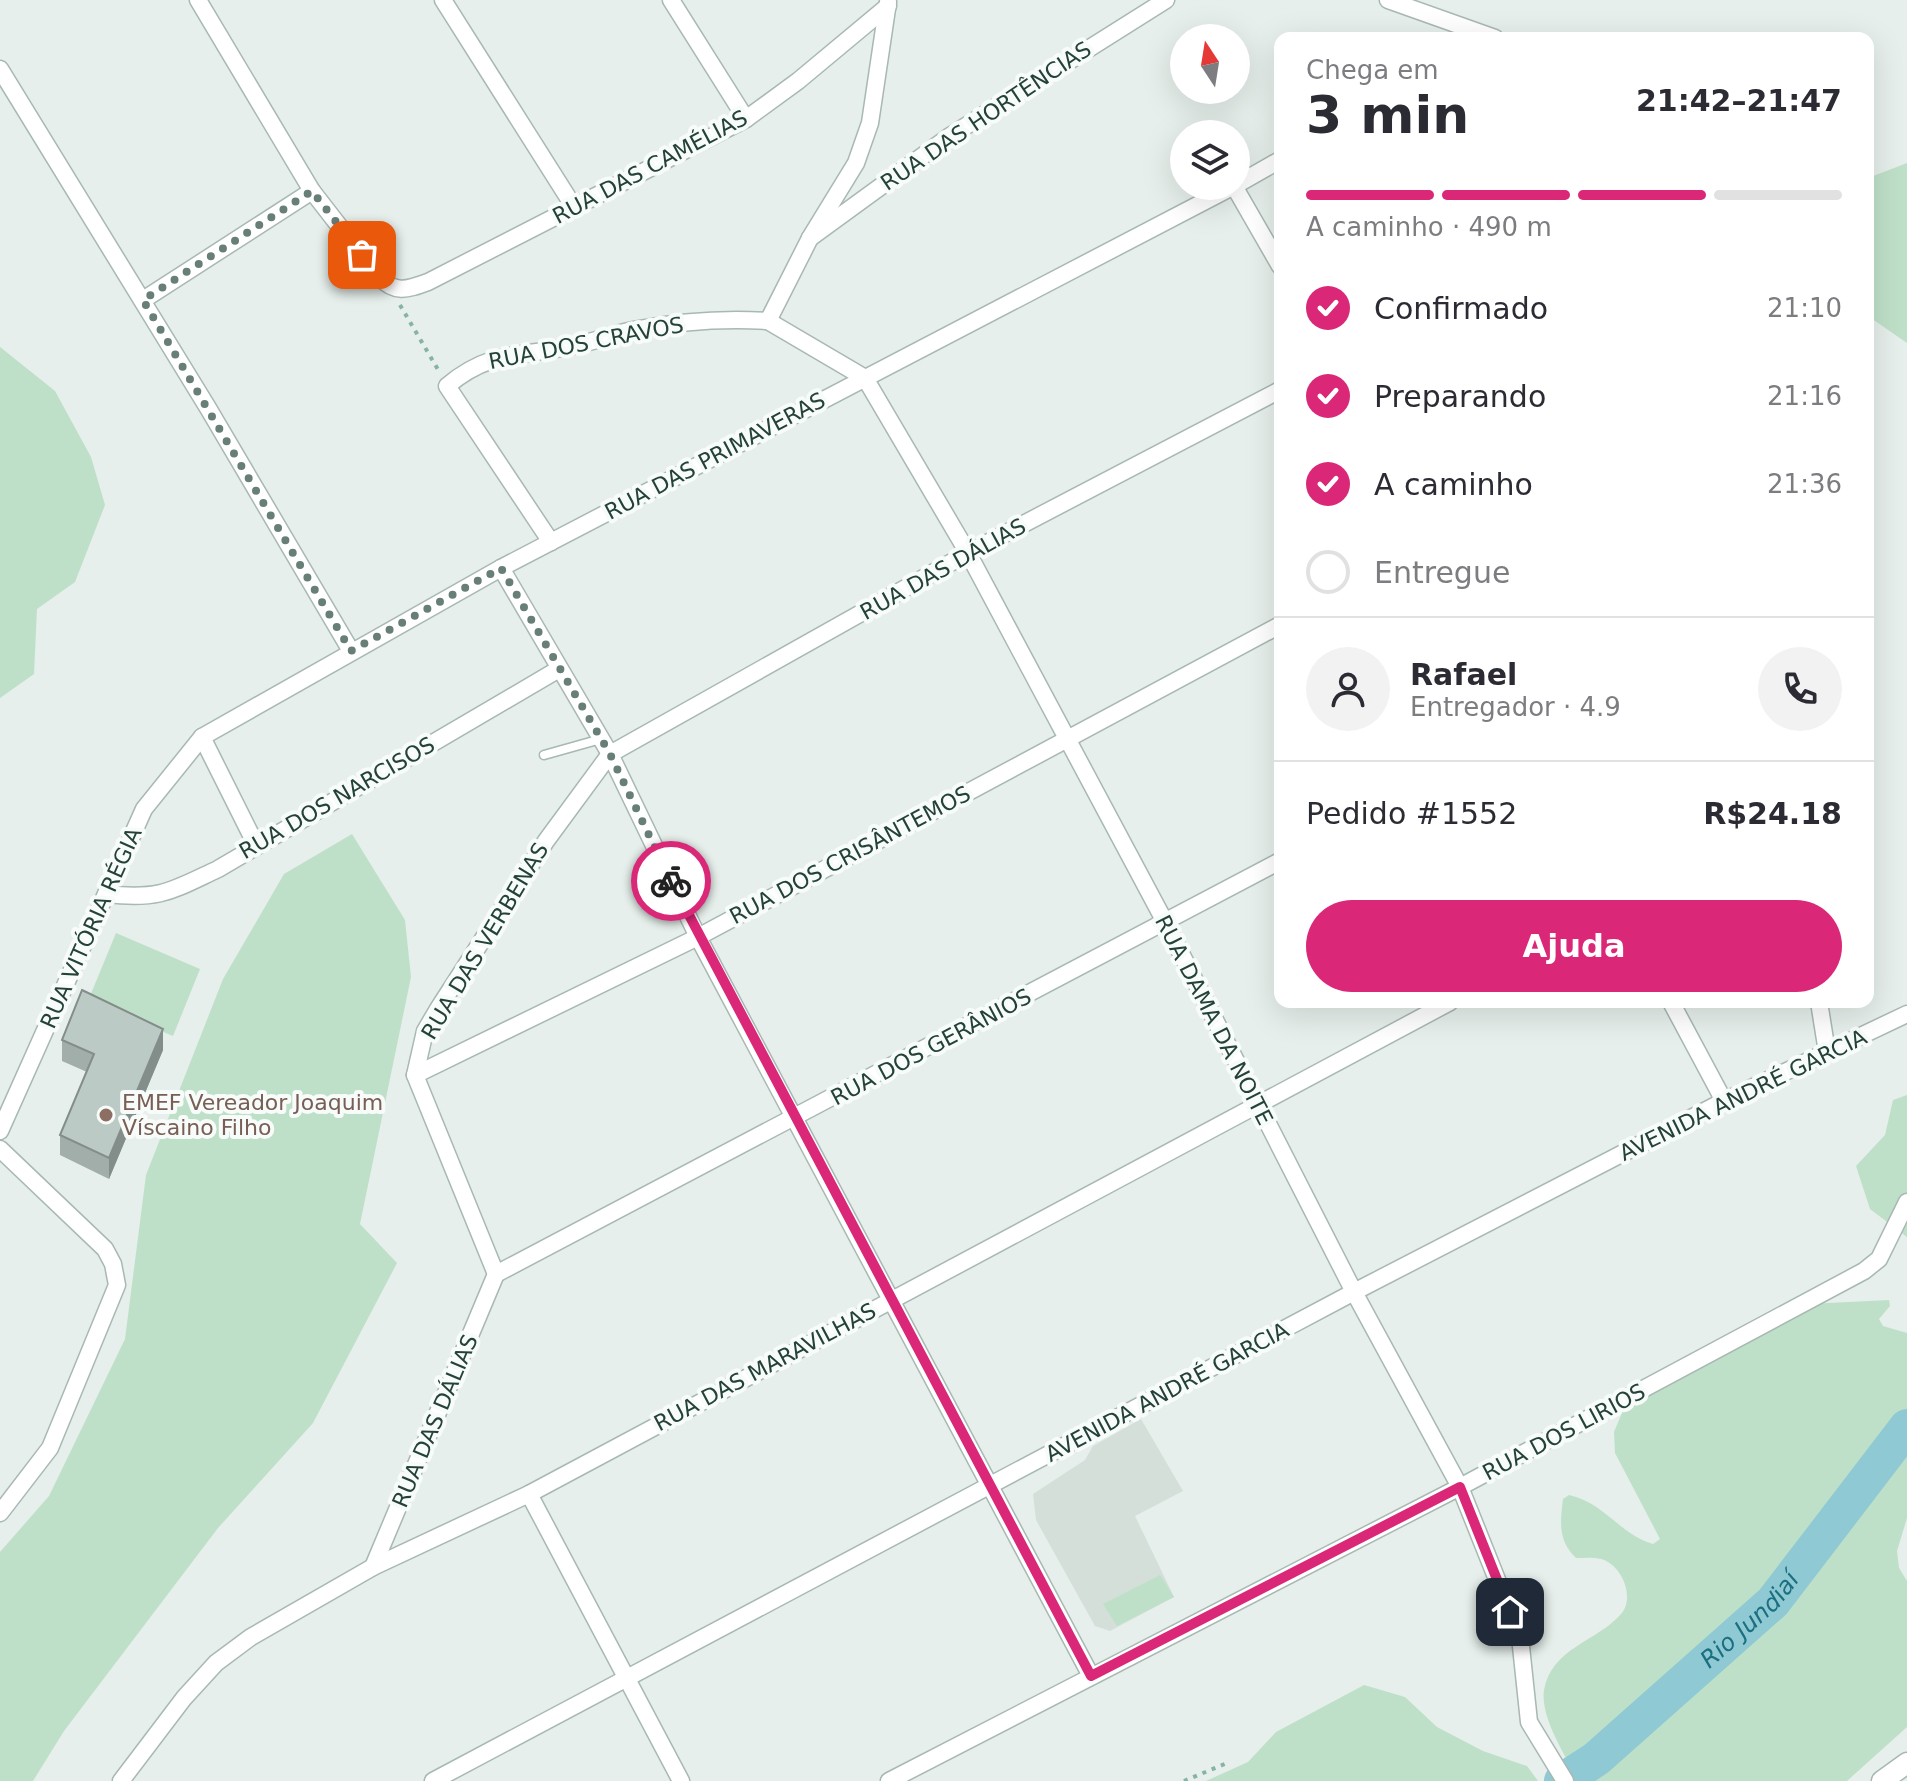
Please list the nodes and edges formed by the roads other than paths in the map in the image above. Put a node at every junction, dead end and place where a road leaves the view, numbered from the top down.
1 (198, 0) edge
2 (443, 0) edge
3 (671, 0) edge
4 (1166, 0) edge
5 (1388, 0) edge
6 (888, 3) edge
7 (1476, 32) edge
8 (0, 69) edge
9 (746, 119) junction
10 (1274, 163) edge
11 (1250, 177) edge
12 (312, 191) junction
13 (1208, 200) edge
14 (1243, 200) edge
15 (574, 207) junction
16 (810, 238) junction
17 (1274, 255) edge
18 (143, 300) junction
19 (768, 321) junction
20 (865, 378) junction
21 (1274, 393) edge
22 (551, 542) junction
23 (968, 553) junction
24 (501, 568) junction
25 (1274, 628) edge
26 (351, 651) junction
27 (559, 669) junction
28 (202, 737) junction
29 (1066, 739) junction
30 (605, 746) junction
31 (544, 755) dead end
32 (256, 845) junction
33 (1274, 864) edge
34 (106, 894) junction
35 (1165, 922) junction
36 (698, 937) junction
37 (1439, 1008) edge
38 (1674, 1008) edge
39 (1820, 1008) edge
40 (1907, 1014) edge
41 (1827, 1052) junction
42 (415, 1075) junction
43 (1724, 1101) junction
44 (1257, 1104) junction
45 (797, 1118) junction
46 (0, 1131) edge
47 (0, 1149) edge
48 (1907, 1202) edge
49 (496, 1274) junction
50 (1354, 1292) junction
51 (891, 1299) junction
52 (992, 1485) junction
53 (1460, 1487) junction
54 (529, 1494) junction
55 (0, 1513) edge
56 (373, 1567) junction
57 (1091, 1676) junction
58 (625, 1677) junction
59 (1907, 1763) edge
60 (121, 1781) edge
61 (433, 1781) edge
62 (681, 1781) edge
63 (889, 1781) edge
64 (1565, 1781) edge
65 (1882, 1781) edge

1 - 12 street
2 - 15 street
3 - 9 street
4 - 16 street, RUA DAS HORTÊNCIAS
5 - 7 street
6 - 9 street, RUA DAS CAMÉLIAS
6 - 16 street
8 - 18 street
9 - 15 street, RUA DAS CAMÉLIAS
10 - 11 street, RUA DAS PRIMAVERAS
12 - 15 street, RUA DAS CAMÉLIAS
12 - 18 street
13 - 20 street, RUA DAS PRIMAVERAS
14 - 17 street
16 - 19 street
18 - 26 street
19 - 20 street, RUA DAMA DA NOITE
19 - 22 street, RUA DOS CRAVOS
20 - 22 street, RUA DAS PRIMAVERAS
20 - 23 street, RUA DAMA DA NOITE
21 - 23 street, RUA DAS DÁLIAS
22 - 24 street, RUA DAS PRIMAVERAS
23 - 29 street, RUA DAMA DA NOITE
23 - 30 street, RUA DAS DÁLIAS
24 - 26 street, RUA DAS PRIMAVERAS
24 - 27 street
25 - 29 street, RUA DOS CRISÂNTEMOS
26 - 28 street, RUA DAS PRIMAVERAS
27 - 30 street
27 - 32 street, RUA DOS NARCISOS
28 - 32 street
28 - 34 street, RUA VITÓRIA RÉGIA
29 - 35 street, RUA DAMA DA NOITE
29 - 36 street, RUA DOS CRISÂNTEMOS
30 - 31 lane
30 - 36 street
30 - 42 street, RUA DAS VERBENAS
32 - 34 street, RUA DOS NARCISOS
33 - 35 street, RUA DOS GERÂNIOS
34 - 46 street, RUA VITÓRIA RÉGIA
35 - 44 street, RUA DAMA DA NOITE
35 - 45 street, RUA DOS GERÂNIOS
36 - 42 street, RUA DOS CRISÂNTEMOS
36 - 45 street
37 - 44 street, RUA DAS MARAVILHAS
38 - 43 street
39 - 41 street
40 - 41 street, AVENIDA ANDRÉ GARCIA
41 - 43 street, AVENIDA ANDRÉ GARCIA
42 - 49 street
43 - 50 street, AVENIDA ANDRÉ GARCIA
44 - 50 street, RUA DAMA DA NOITE
44 - 51 street, RUA DAS MARAVILHAS
45 - 49 street, RUA DOS GERÂNIOS
45 - 51 street
47 - 55 street
48 - 53 street, RUA DOS LIRIOS
49 - 56 street, RUA DAS DÁLIAS
50 - 52 street, AVENIDA ANDRÉ GARCIA
50 - 53 street, RUA DAMA DA NOITE
51 - 52 street
51 - 54 street, RUA DAS MARAVILHAS
52 - 57 street
52 - 58 street, AVENIDA ANDRÉ GARCIA
53 - 57 street, RUA DOS LIRIOS
53 - 64 street, RUA DAMA DA NOITE
54 - 56 street, RUA DAS MARAVILHAS
54 - 58 street
56 - 60 street, RUA DAS MARAVILHAS
57 - 63 street, RUA DOS LIRIOS
58 - 61 street, AVENIDA ANDRÉ GARCIA
58 - 62 street
59 - 65 street

